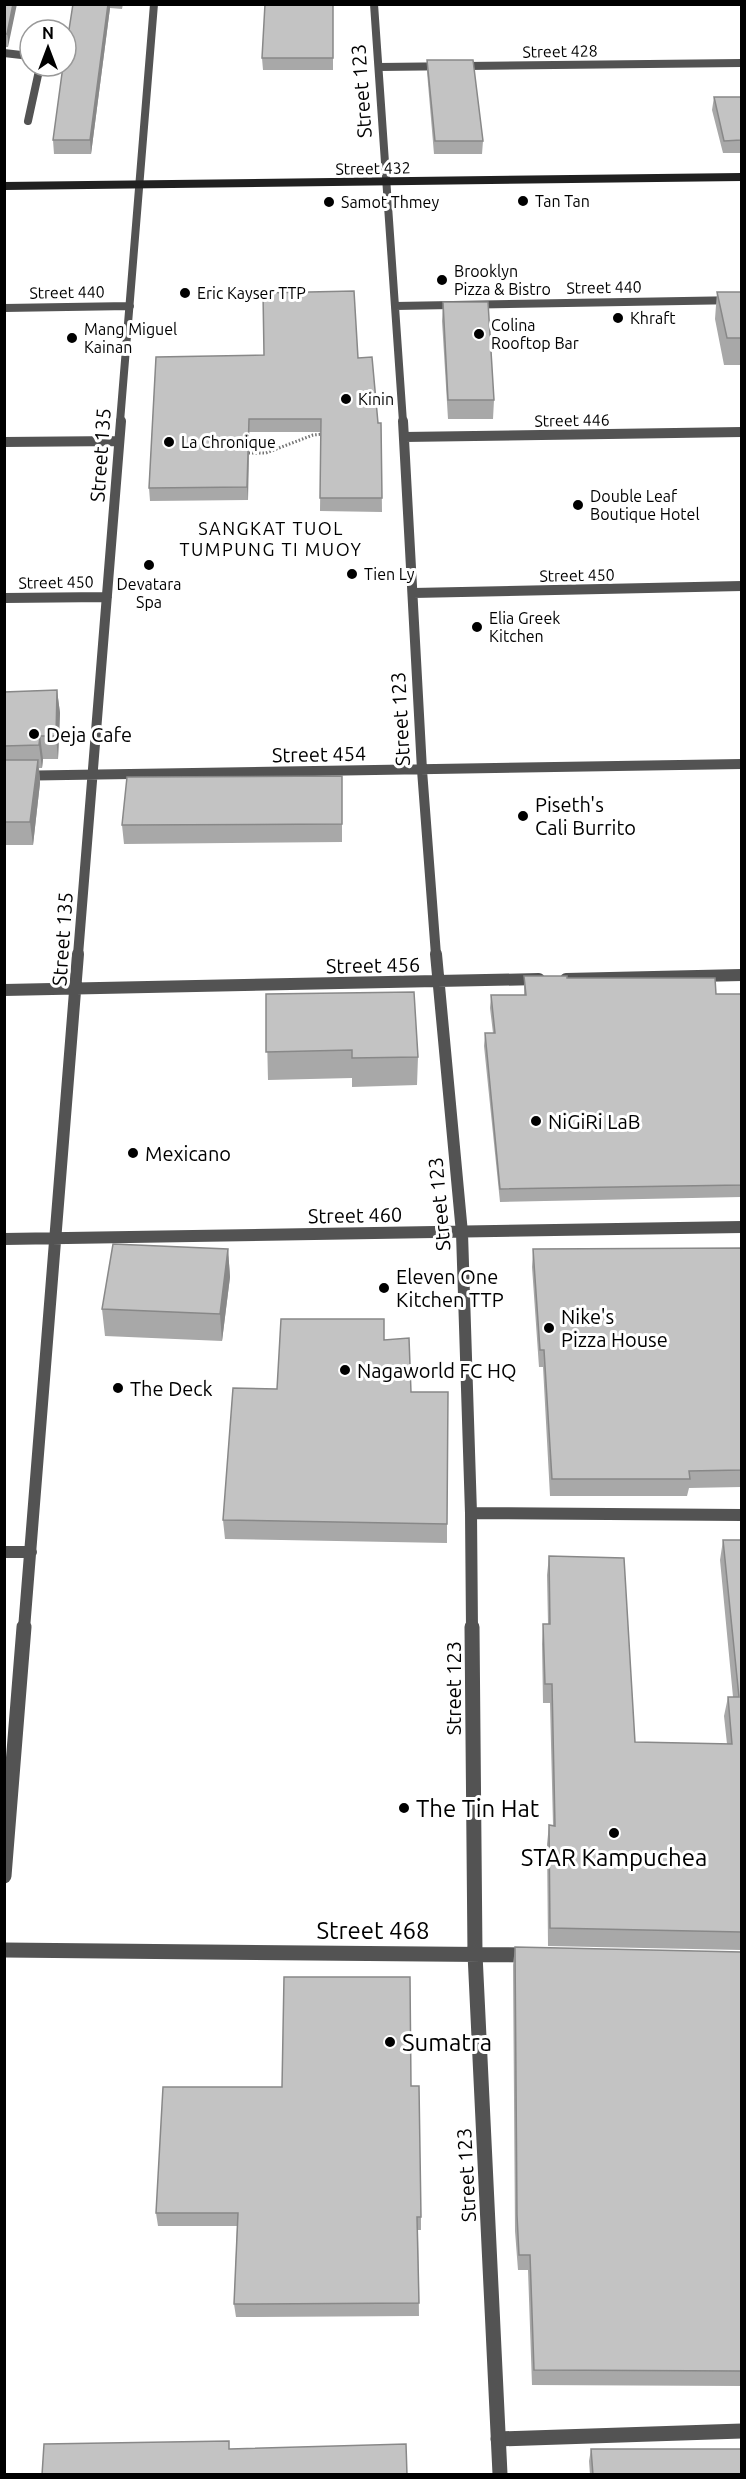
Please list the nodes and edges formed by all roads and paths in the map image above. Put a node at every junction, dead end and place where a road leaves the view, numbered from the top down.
1 (154, 4) edge
2 (374, 4) edge
3 (741, 63) edge
4 (378, 67) junction
5 (37, 78) edge
6 (28, 121) dead end
7 (741, 177) edge
8 (387, 181) junction
9 (140, 184) junction
10 (4, 186) edge
11 (741, 300) edge
12 (130, 306) junction
13 (395, 306) junction
14 (4, 308) edge
15 (741, 432) edge
16 (324, 435) edge
17 (404, 437) junction
18 (119, 441) junction
19 (4, 442) edge
20 (243, 453) edge
21 (741, 586) edge
22 (413, 593) junction
23 (107, 597) junction
24 (4, 598) edge
25 (741, 764) edge
26 (422, 770) junction
27 (92, 775) junction
28 (4, 776) edge
29 (741, 975) edge
30 (438, 981) junction
31 (76, 989) junction
32 (4, 990) edge
33 (741, 1227) edge
34 (462, 1233) junction
35 (55, 1238) junction
36 (4, 1239) edge
37 (471, 1513) junction
38 (741, 1515) edge
39 (4, 1552) edge
40 (31, 1552) junction
41 (4, 1876) edge
42 (4, 1950) edge
43 (475, 1954) junction
44 (544, 1955) edge
45 (741, 2431) edge
46 (498, 2439) junction
47 (500, 2475) edge

1 - 9 street, Street 135
2 - 4 street, Street 123
3 - 4 street, Street 428
4 - 8 street, Street 123
5 - 6 street
7 - 8 street, Street 432
8 - 9 street, Street 432
8 - 13 street, Street 123
9 - 10 street, Street 432
9 - 12 street, Street 135
11 - 13 street, Street 440
12 - 14 street, Street 440
12 - 18 street, Street 135
13 - 17 street, Street 123
15 - 17 street, Street 446
16 - 20 path
17 - 22 street, Street 123
18 - 19 street
18 - 23 street, Street 135
21 - 22 street, Street 450
22 - 26 street, Street 123
23 - 24 street, Street 450
23 - 27 street, Street 135
25 - 26 street, Street 454
26 - 27 street, Street 454
26 - 30 street, Street 123
27 - 28 street, Street 454
27 - 31 street, Street 135
29 - 30 street, Street 456
30 - 31 street, Street 456
30 - 34 street, Street 123
31 - 32 street, Street 456
31 - 35 street, Street 135
33 - 34 street, Street 460
34 - 35 street, Street 460
34 - 37 street, Street 123
35 - 36 street, Street 460
35 - 40 street, Street 135
37 - 38 street
37 - 43 street, Street 123
39 - 40 street
40 - 41 street, Street 135
42 - 43 street, Street 468
43 - 44 street, Street 468
43 - 46 street, Street 123
45 - 46 street
46 - 47 street, Street 123

